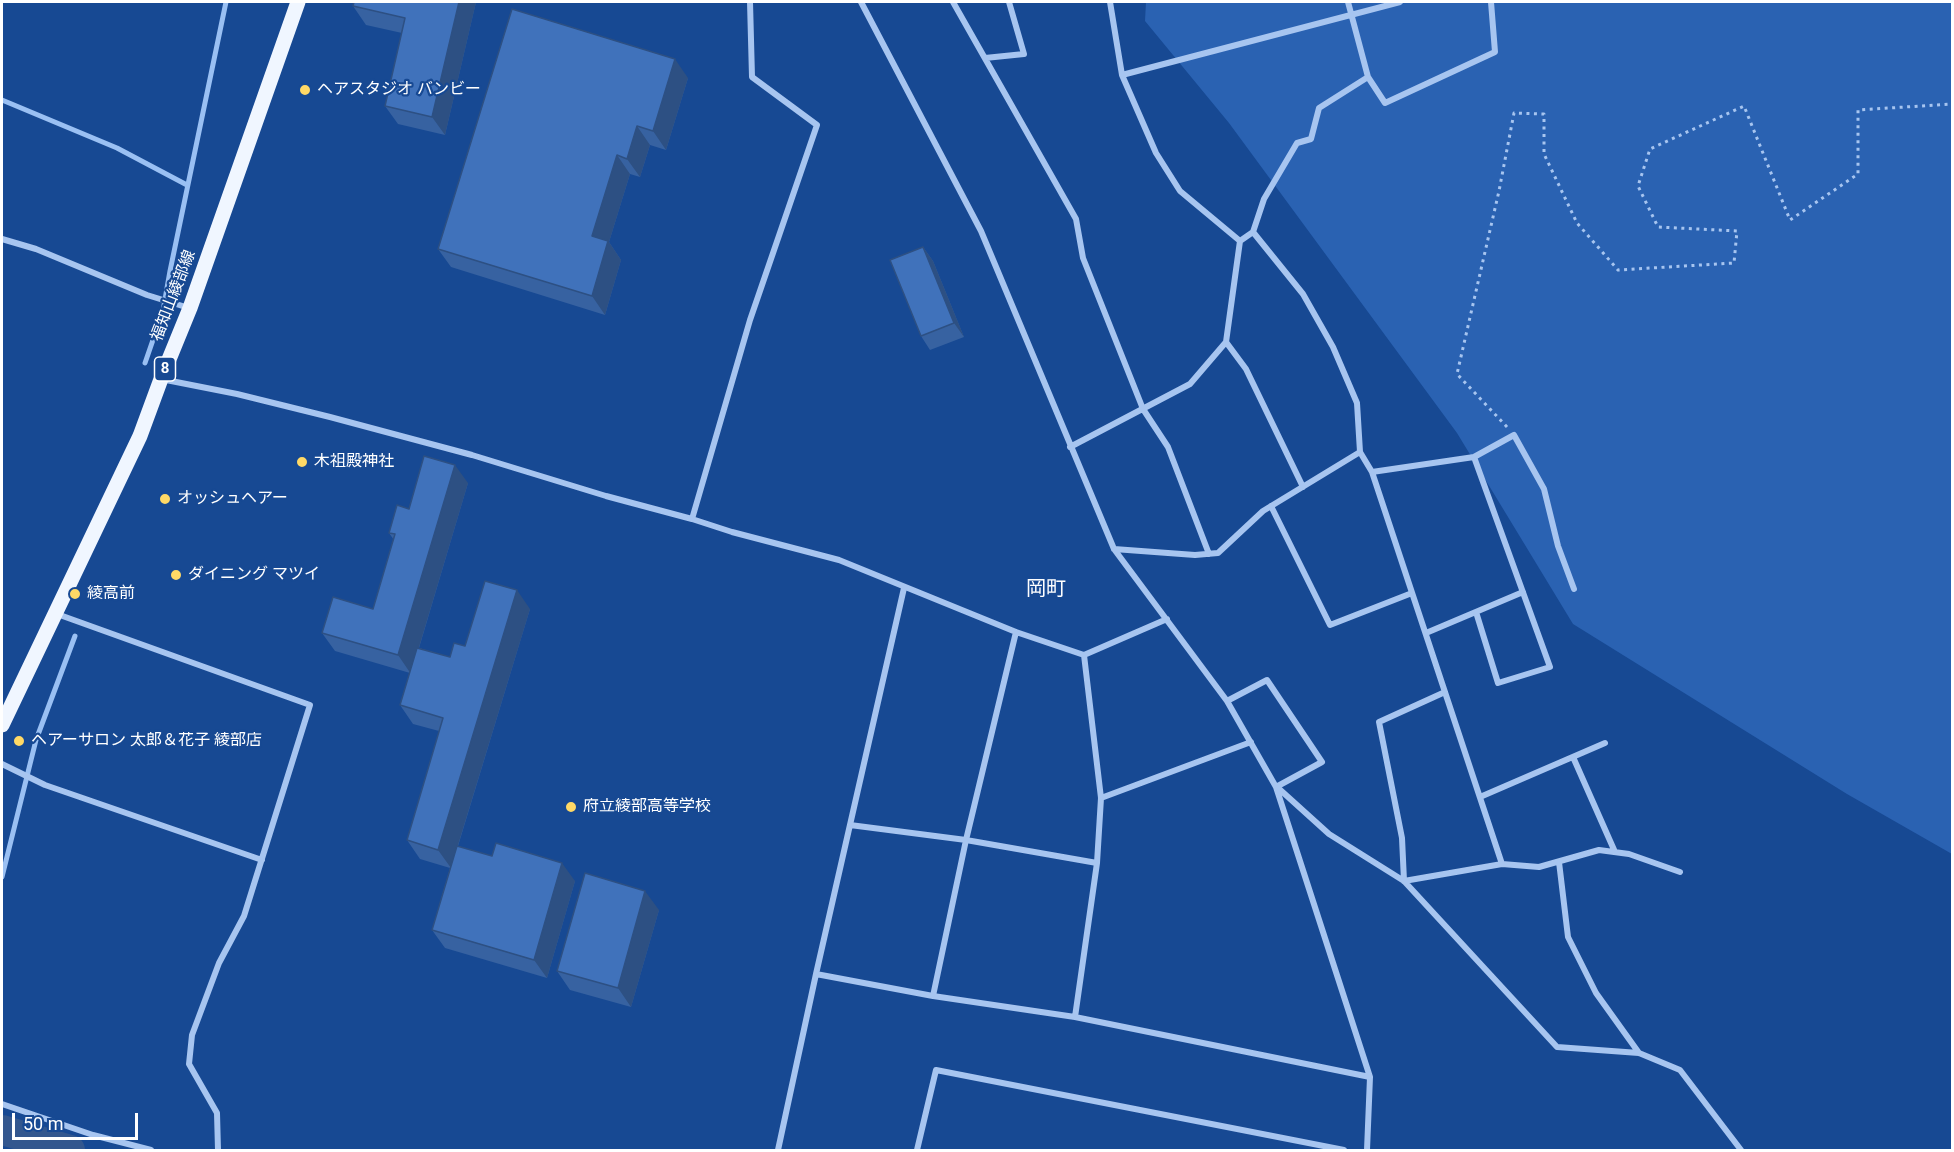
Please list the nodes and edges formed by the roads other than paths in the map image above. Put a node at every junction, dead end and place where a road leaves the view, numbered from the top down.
1 (298, 2) edge
2 (750, 2) edge
3 (861, 2) edge
4 (953, 2) edge
5 (1010, 2) edge
6 (1110, 2) edge
7 (1348, 2) edge
8 (1400, 2) edge
9 (1491, 2) edge
10 (1352, 14) junction
11 (985, 58) junction
12 (1122, 75) junction
13 (1368, 77) junction
14 (1253, 232) junction
15 (2, 239) edge
16 (1240, 241) junction
17 (190, 308) junction
18 (1226, 342) junction
19 (161, 379) junction
20 (1143, 409) junction
21 (1070, 447) junction
22 (1360, 452) junction
23 (1474, 457) junction
24 (1372, 471) junction
25 (1303, 486) junction
26 (1271, 506) junction
27 (692, 519) junction
28 (1114, 549) junction
29 (1209, 554) junction
30 (904, 588) junction
31 (1574, 589) dead end
32 (1523, 592) junction
33 (1412, 593) junction
34 (1476, 612) junction
35 (55, 614) junction
36 (1167, 619) junction
37 (1016, 632) junction
38 (1426, 633) junction
39 (1084, 656) junction
40 (1445, 692) junction
41 (1227, 701) junction
42 (2, 725) edge
43 (1251, 742) junction
44 (1605, 743) dead end
45 (1573, 757) junction
46 (2, 764) edge
47 (1276, 787) junction
48 (1480, 797) junction
49 (1101, 798) junction
50 (850, 825) junction
51 (966, 840) junction
52 (1615, 852) junction
53 (262, 860) junction
54 (1097, 862) junction
55 (1559, 862) junction
56 (1502, 864) junction
57 (1680, 872) dead end
58 (1404, 881) junction
59 (816, 974) junction
60 (933, 996) junction
61 (1075, 1017) junction
62 (1639, 1053) junction
63 (1370, 1077) junction
64 (2, 1104) edge
65 (151, 1150) edge
66 (218, 1150) edge
67 (778, 1150) edge
68 (917, 1150) edge
69 (1344, 1150) edge
70 (1367, 1150) edge
71 (1742, 1150) edge

1 - 17 main road, 福知山綾部線 / 8
2 - 27 street
3 - 21 street
4 - 11 street
5 - 11 street
6 - 12 street
7 - 10 street
8 - 10 street
9 - 13 street
10 - 12 street
10 - 13 street
11 - 20 street
12 - 16 street
13 - 14 street
14 - 16 street
14 - 22 street
15 - 17 street
16 - 18 street
17 - 19 main road, 福知山綾部線 / 8
18 - 20 street
18 - 25 street
19 - 27 street
19 - 35 main road, 福知山綾部線 / 8
20 - 21 street
20 - 29 street
21 - 28 street
22 - 24 street
22 - 25 street
23 - 24 street
23 - 31 street
23 - 32 street
24 - 33 street
25 - 26 street
26 - 29 street
26 - 33 street
27 - 30 street
28 - 29 street
28 - 36 street
30 - 37 street
30 - 50 street
32 - 34 street
32 - 34 street
33 - 38 street
34 - 38 street
35 - 42 main road, 福知山綾部線 / 8
35 - 53 street
36 - 39 street
36 - 41 street
37 - 39 street
37 - 51 street
38 - 40 street
39 - 49 street
40 - 48 street
40 - 58 street
41 - 43 street
41 - 47 street
43 - 47 street
43 - 49 street
44 - 45 street
45 - 48 street
45 - 52 street
46 - 53 street
47 - 58 street
47 - 63 street
48 - 56 street
49 - 54 street
50 - 51 street
50 - 59 street
51 - 54 street
51 - 60 street
52 - 55 street
52 - 57 street
53 - 66 street
54 - 61 street
55 - 56 street
55 - 62 street
56 - 58 street
58 - 62 street
59 - 60 street
59 - 67 street
60 - 61 street
61 - 63 street
62 - 71 street
63 - 70 street
64 - 65 street
68 - 69 street

